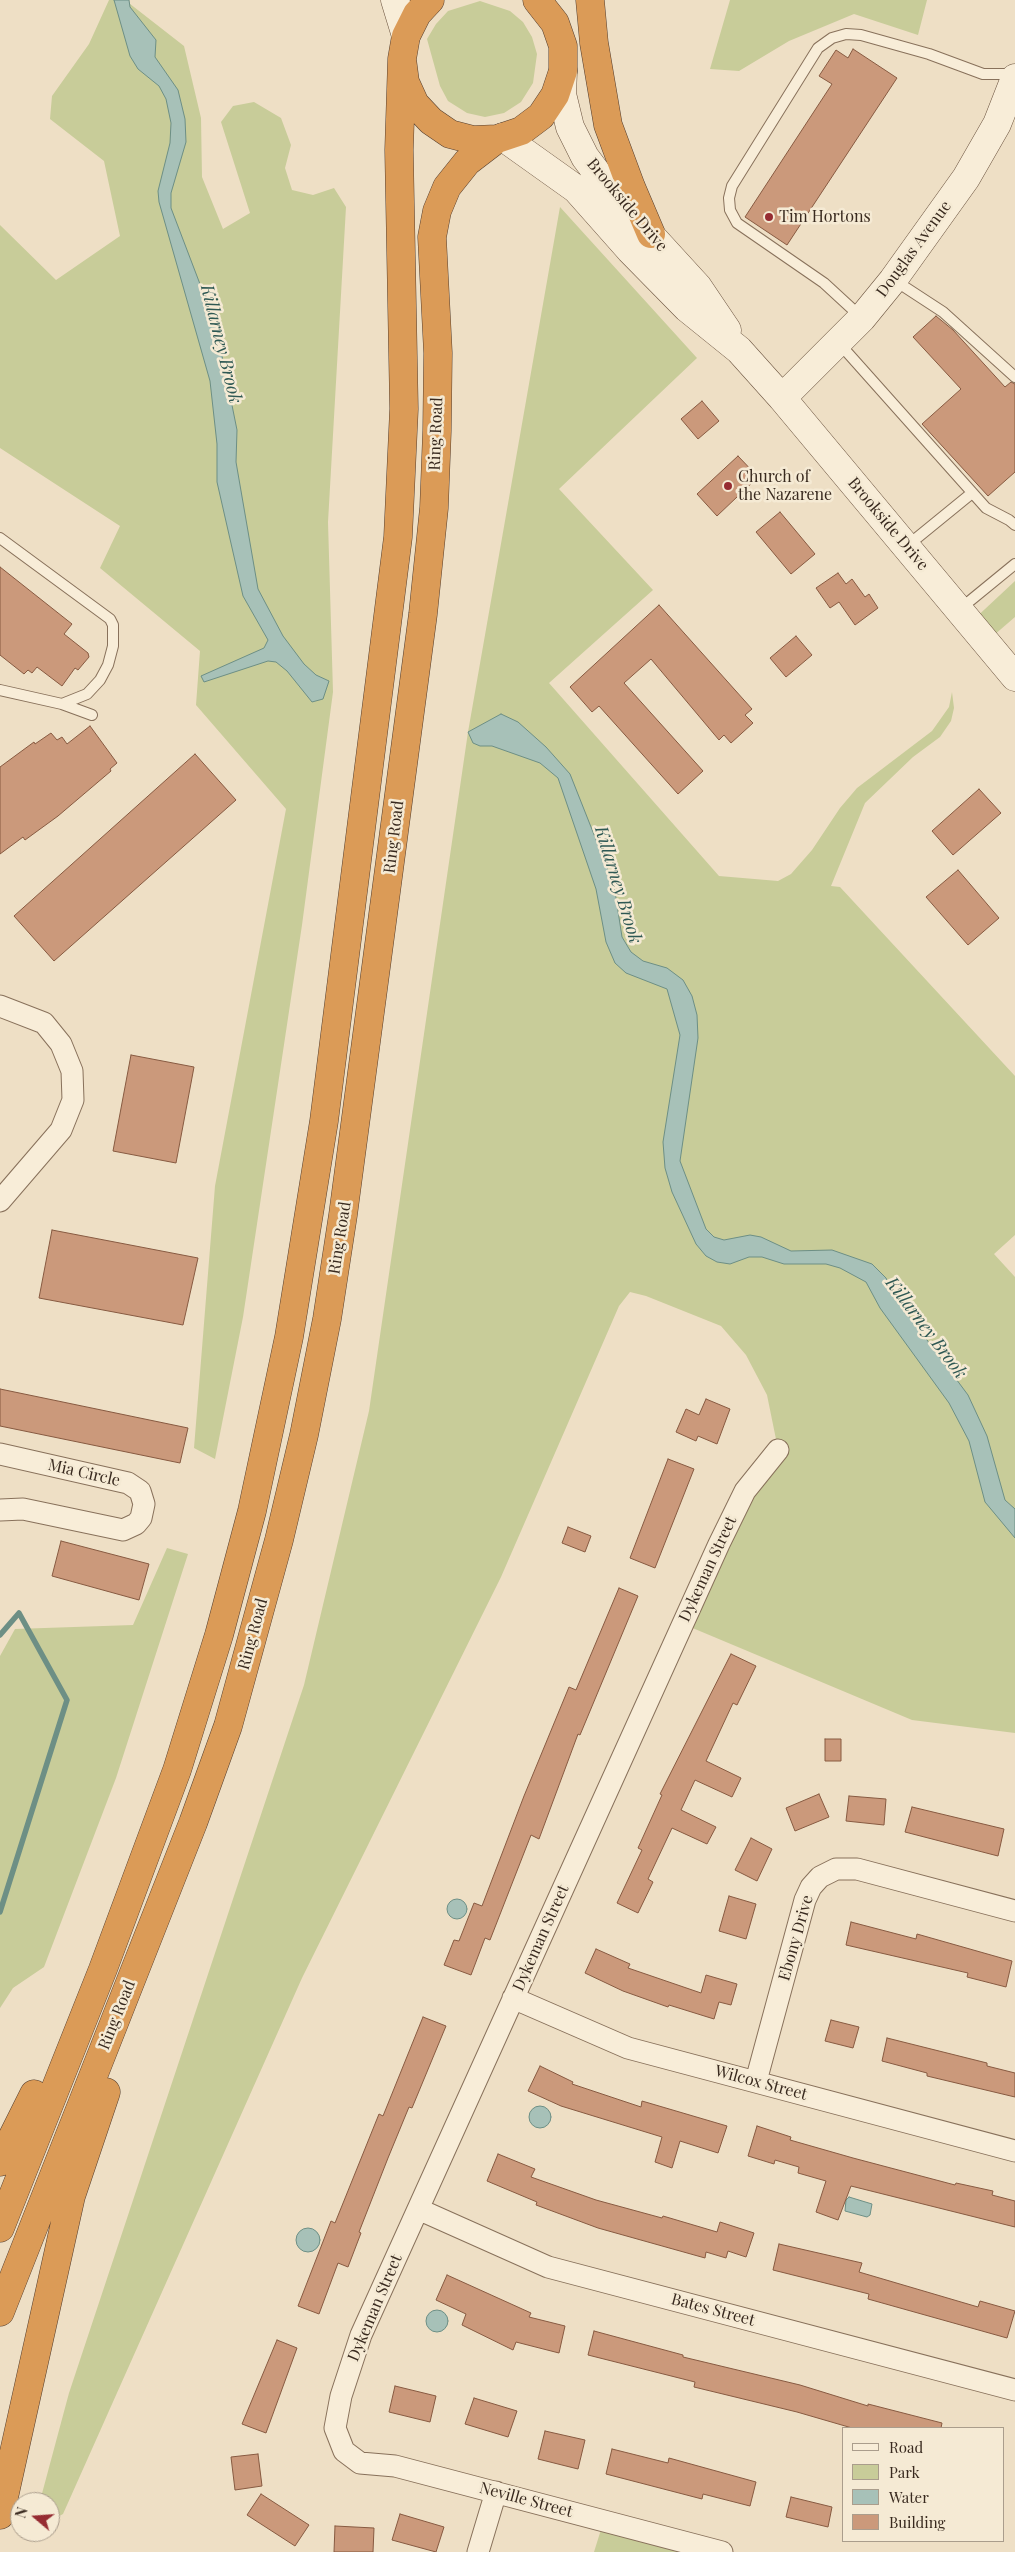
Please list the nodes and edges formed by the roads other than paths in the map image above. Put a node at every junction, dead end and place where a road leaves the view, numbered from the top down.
1 (395, 0) edge
2 (430, 0) edge
3 (537, 0) edge
4 (563, 0) edge
5 (590, 0) edge
6 (404, 47) junction
7 (563, 58) junction
8 (1015, 76) edge
9 (500, 138) junction
10 (651, 234) junction
11 (893, 280) junction
12 (862, 318) junction
13 (837, 342) junction
14 (739, 350) junction
15 (1015, 377) edge
16 (782, 398) junction
17 (972, 493) junction
18 (1015, 526) edge
19 (0, 538) edge
20 (906, 547) junction
21 (1015, 564) edge
22 (959, 610) junction
23 (1015, 677) edge
24 (0, 690) edge
25 (62, 704) junction
26 (92, 714) dead end
27 (0, 1006) edge
28 (0, 1201) edge
29 (778, 1450) dead end
30 (0, 1454) edge
31 (0, 1510) edge
32 (177, 1770) junction
33 (193, 1823) junction
34 (1015, 1911) edge
35 (513, 1998) junction
36 (756, 2081) junction
37 (1015, 2151) edge
38 (0, 2162) edge
39 (418, 2209) junction
40 (0, 2228) edge
41 (0, 2312) edge
42 (1015, 2390) edge
43 (338, 2440) joint
44 (496, 2492) junction
45 (0, 2515) edge
46 (478, 2552) edge
47 (722, 2552) edge

1 - 6 street
2 - 6 highway
3 - 7 highway
4 - 7 highway
5 - 10 highway
6 - 9 highway
6 - 32 highway, Ring Road
7 - 9 highway
7 - 10 street, Brookside Drive
8 - 11 street, Douglas Avenue
8 - 12 lane
9 - 14 street, Brookside Drive
9 - 33 highway, Ring Road
10 - 14 street, Brookside Drive
11 - 12 street, Douglas Avenue
11 - 15 lane
12 - 13 street, Douglas Avenue
13 - 16 street, Douglas Avenue
13 - 17 lane
14 - 16 street, Brookside Drive
16 - 20 street, Brookside Drive
17 - 18 lane
17 - 20 lane
19 - 25 lane
20 - 22 street, Brookside Drive
21 - 22 lane
22 - 23 street, Brookside Drive
24 - 25 lane
25 - 26 lane
27 - 28 street
29 - 35 street, Dykeman Street
30 - 31 street, Mia Circle
32 - 38 highway
32 - 40 highway, Ring Road
33 - 41 highway, Ring Road
33 - 45 highway
34 - 36 street, Ebony Drive
35 - 36 street, Wilcox Street
35 - 39 street, Dykeman Street
36 - 37 street, Wilcox Street
39 - 42 street, Bates Street
39 - 43 street, Dykeman Street
43 - 44 street, Neville Street
44 - 46 street
44 - 47 street, Neville Street

